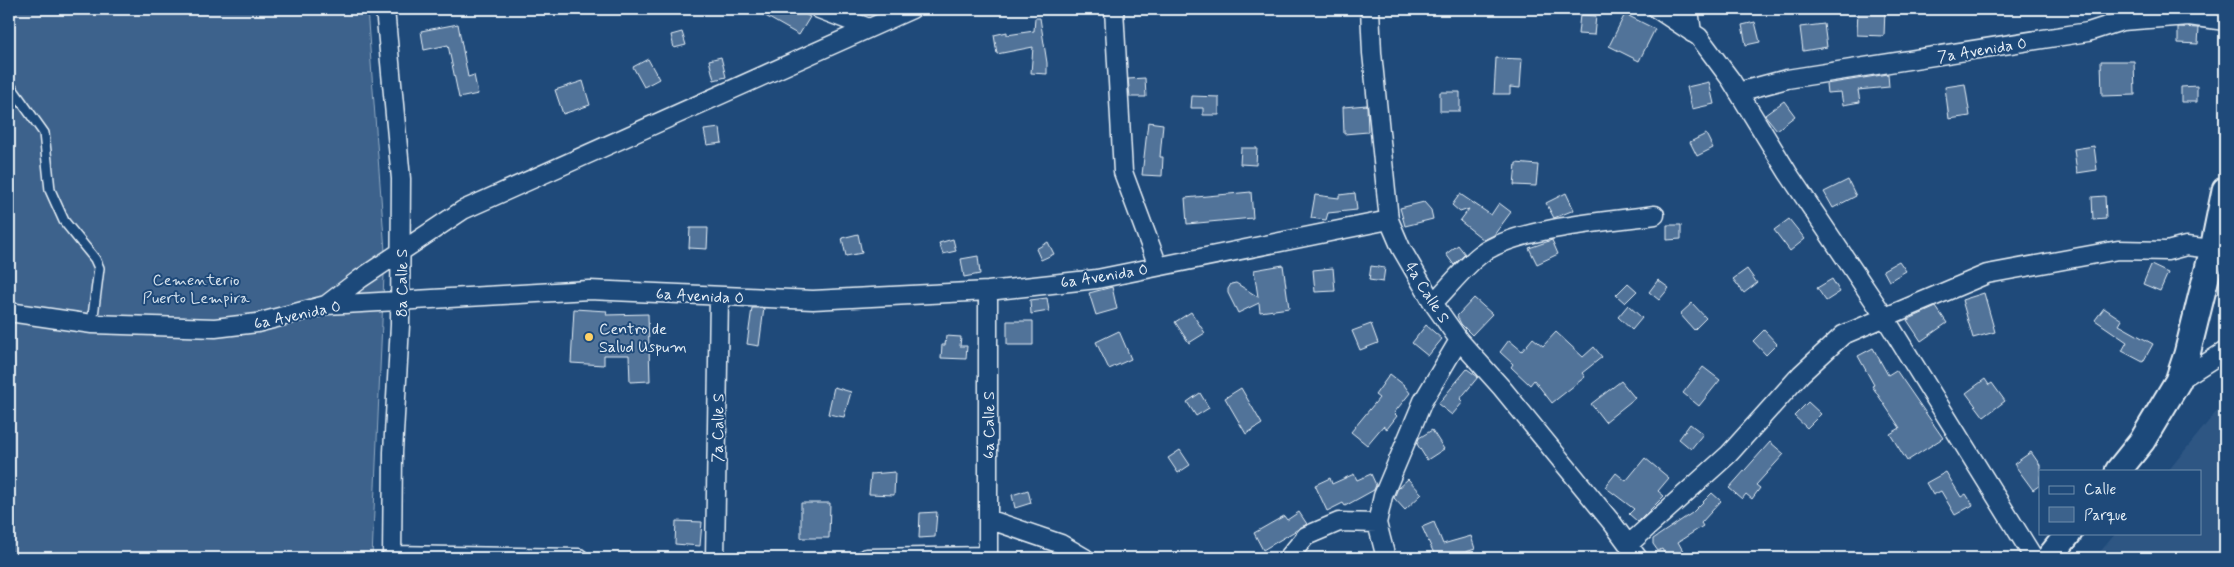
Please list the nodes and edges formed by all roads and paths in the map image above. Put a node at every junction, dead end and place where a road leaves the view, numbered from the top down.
1 (385, 9) edge
2 (819, 9) edge
3 (912, 9) edge
4 (1114, 9) edge
5 (1370, 9) edge
6 (1657, 9) edge
7 (1689, 9) edge
8 (2225, 21) edge
9 (870, 28) junction
10 (1692, 33) junction
11 (9, 84) edge
12 (1738, 92) junction
13 (2225, 190) edge
14 (1654, 215) dead end
15 (1389, 220) junction
16 (2213, 248) junction
17 (401, 251) junction
18 (1158, 266) junction
19 (988, 291) junction
20 (719, 297) junction
21 (400, 300) junction
22 (1433, 303) junction
23 (326, 305) junction
24 (9, 312) edge
25 (1884, 316) junction
26 (92, 324) junction
27 (1460, 340) junction
28 (2225, 351) edge
29 (2178, 381) junction
30 (2119, 470) edge
31 (988, 519) junction
32 (1377, 522) junction
33 (2068, 534) edge
34 (1633, 551) edge
35 (392, 557) edge
36 (988, 557) edge
37 (579, 558) edge
38 (715, 558) edge
39 (866, 558) edge
40 (1085, 558) edge
41 (1288, 558) edge
42 (1386, 558) edge
43 (2034, 558) edge
44 (2049, 558) edge

1 - 17 street, 8a Calle S
2 - 9 street
3 - 9 street
4 - 18 street
5 - 15 street, 4a Calle S
6 - 10 street
7 - 10 street
8 - 12 street, 7a Avenida O
9 - 17 street
10 - 12 street
11 - 26 lane
12 - 25 street
13 - 16 street
14 - 22 street
15 - 18 street, 6a Avenida O
15 - 22 street, 4a Calle S
16 - 25 street
16 - 29 street
17 - 21 street, 8a Calle S
17 - 23 street
18 - 19 street, 6a Avenida O
19 - 20 street, 6a Avenida O
19 - 31 street, 6a Calle S
20 - 21 street, 6a Avenida O
20 - 38 street, 7a Calle S
21 - 23 street, 6a Avenida O
21 - 35 street, 8a Calle S
22 - 27 street, 4a Calle S
23 - 26 street, 6a Avenida O
24 - 26 street, 6a Avenida O
25 - 34 street
25 - 43 street
27 - 32 street, 4a Calle S
27 - 34 street
28 - 29 street
29 - 30 street
31 - 36 street, 6a Calle S
31 - 40 street
32 - 41 street
32 - 42 street, 4a Calle S
33 - 44 street
35 - 37 street
36 - 39 street

